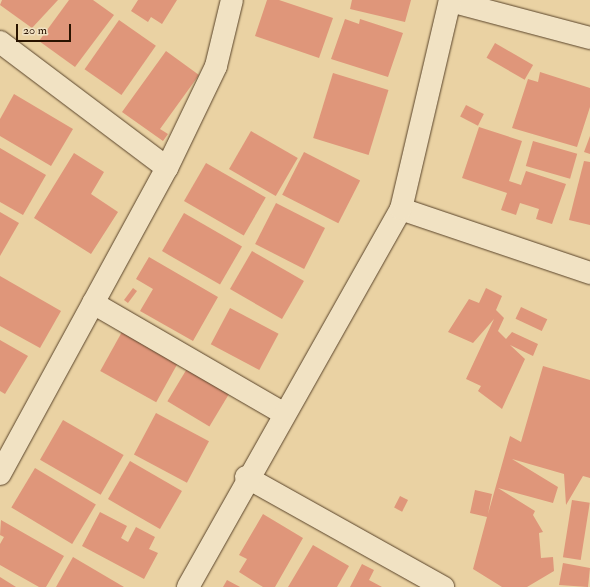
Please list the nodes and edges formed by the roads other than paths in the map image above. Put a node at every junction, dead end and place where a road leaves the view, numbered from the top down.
1 (232, 0) edge
2 (450, 0) edge
3 (590, 38) edge
4 (0, 42) edge
5 (167, 168) junction
6 (401, 209) junction
7 (590, 273) edge
8 (93, 303) junction
9 (284, 413) junction
10 (0, 474) edge
11 (246, 477) junction
12 (188, 587) edge
13 (443, 587) edge

1 - 5 street
2 - 3 street
2 - 6 street
4 - 5 street
5 - 8 street
6 - 7 street
6 - 9 street
8 - 9 street
8 - 10 street
9 - 11 street
11 - 12 street
11 - 13 street

